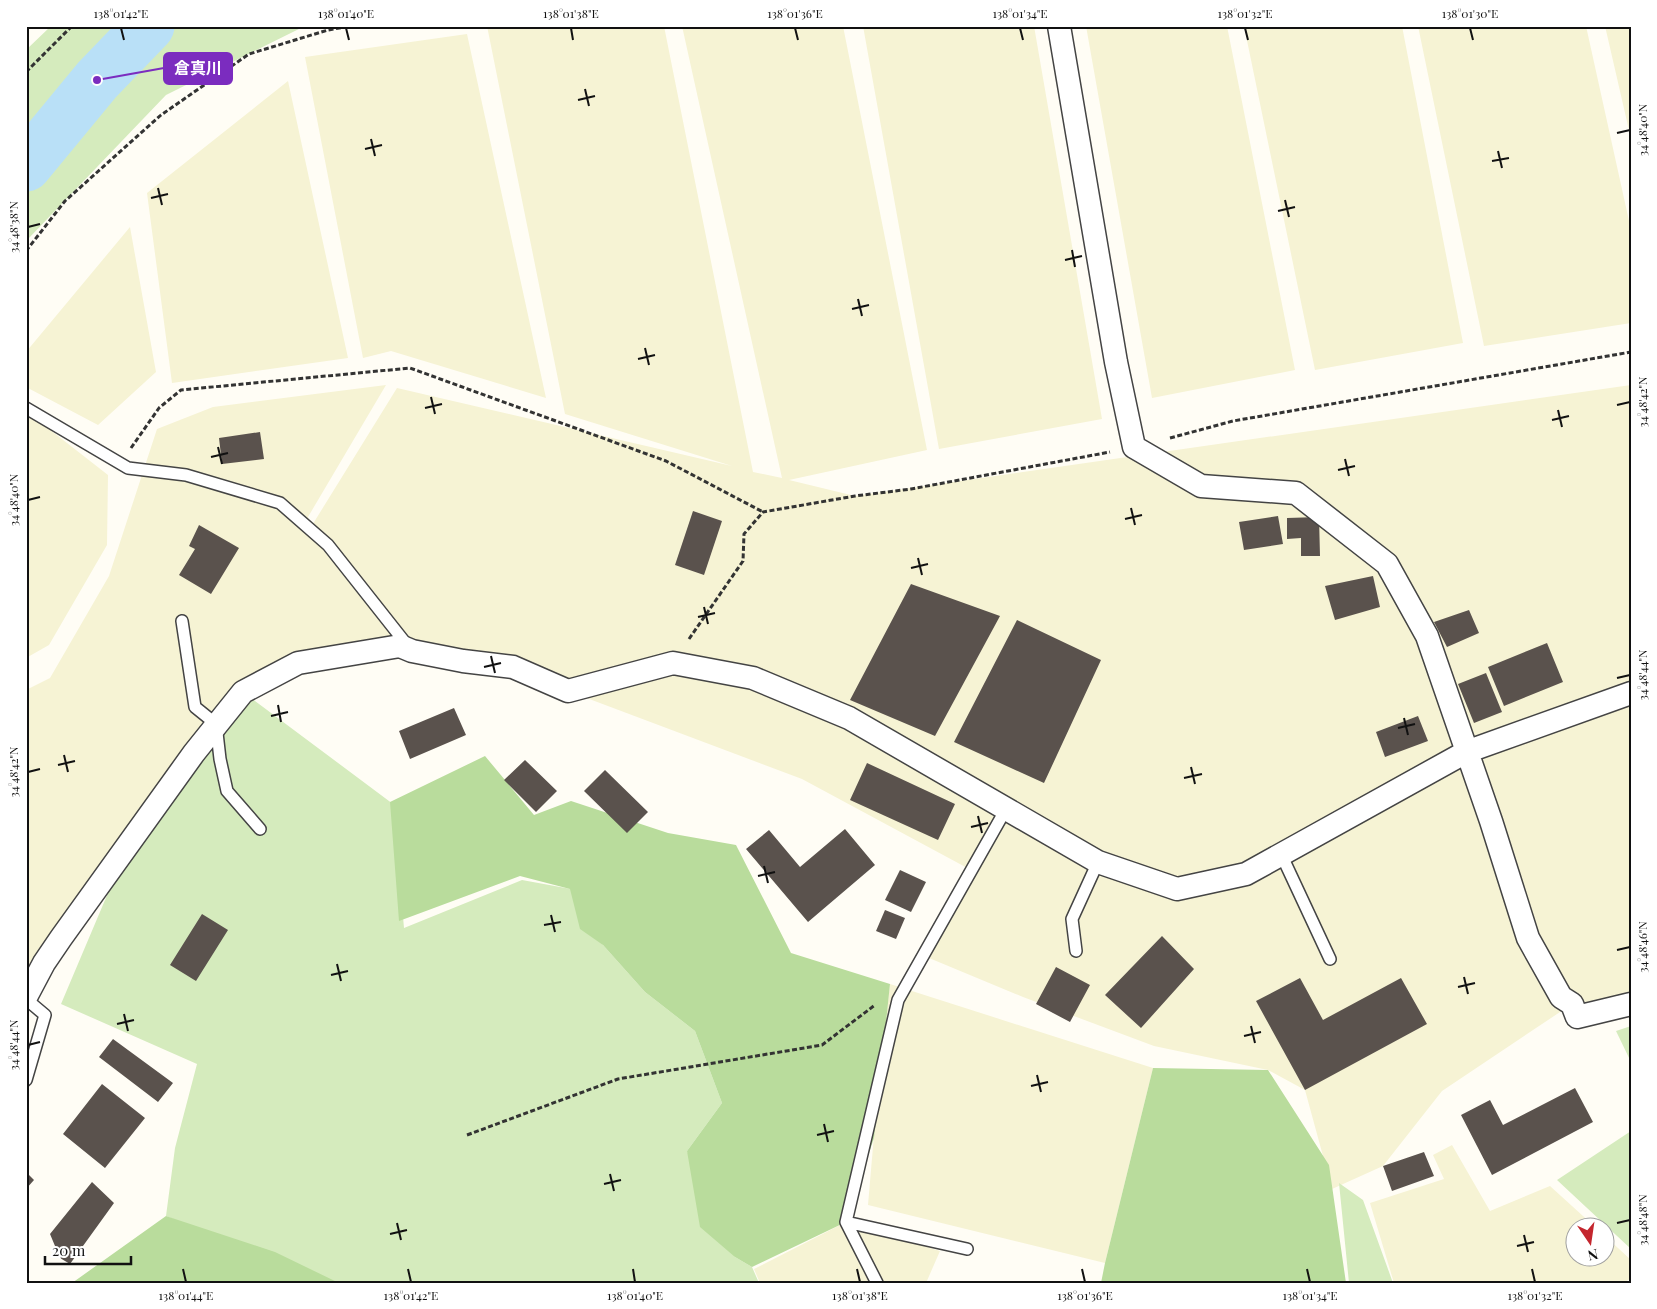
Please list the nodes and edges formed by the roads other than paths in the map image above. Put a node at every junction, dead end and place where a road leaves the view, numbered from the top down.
1 (1059, 26) edge
2 (26, 408) edge
3 (182, 621) dead end
4 (412, 651) junction
5 (1631, 693) edge
6 (216, 724) junction
7 (1466, 752) junction
8 (1006, 809) junction
9 (260, 829) dead end
10 (1281, 854) junction
11 (1098, 862) junction
12 (1076, 951) dead end
13 (1330, 959) dead end
14 (26, 998) edge
15 (1631, 1004) edge
16 (26, 1080) edge
17 (846, 1222) junction
18 (967, 1249) dead end
19 (877, 1283) edge

1 - 7 street
2 - 4 lane
3 - 6 lane
4 - 6 street
4 - 8 street
5 - 7 street
6 - 9 lane
6 - 14 street
7 - 10 street
7 - 15 street
8 - 11 street
8 - 17 lane
10 - 11 street
10 - 13 lane
11 - 12 lane
14 - 16 lane
17 - 18 lane
17 - 19 lane

